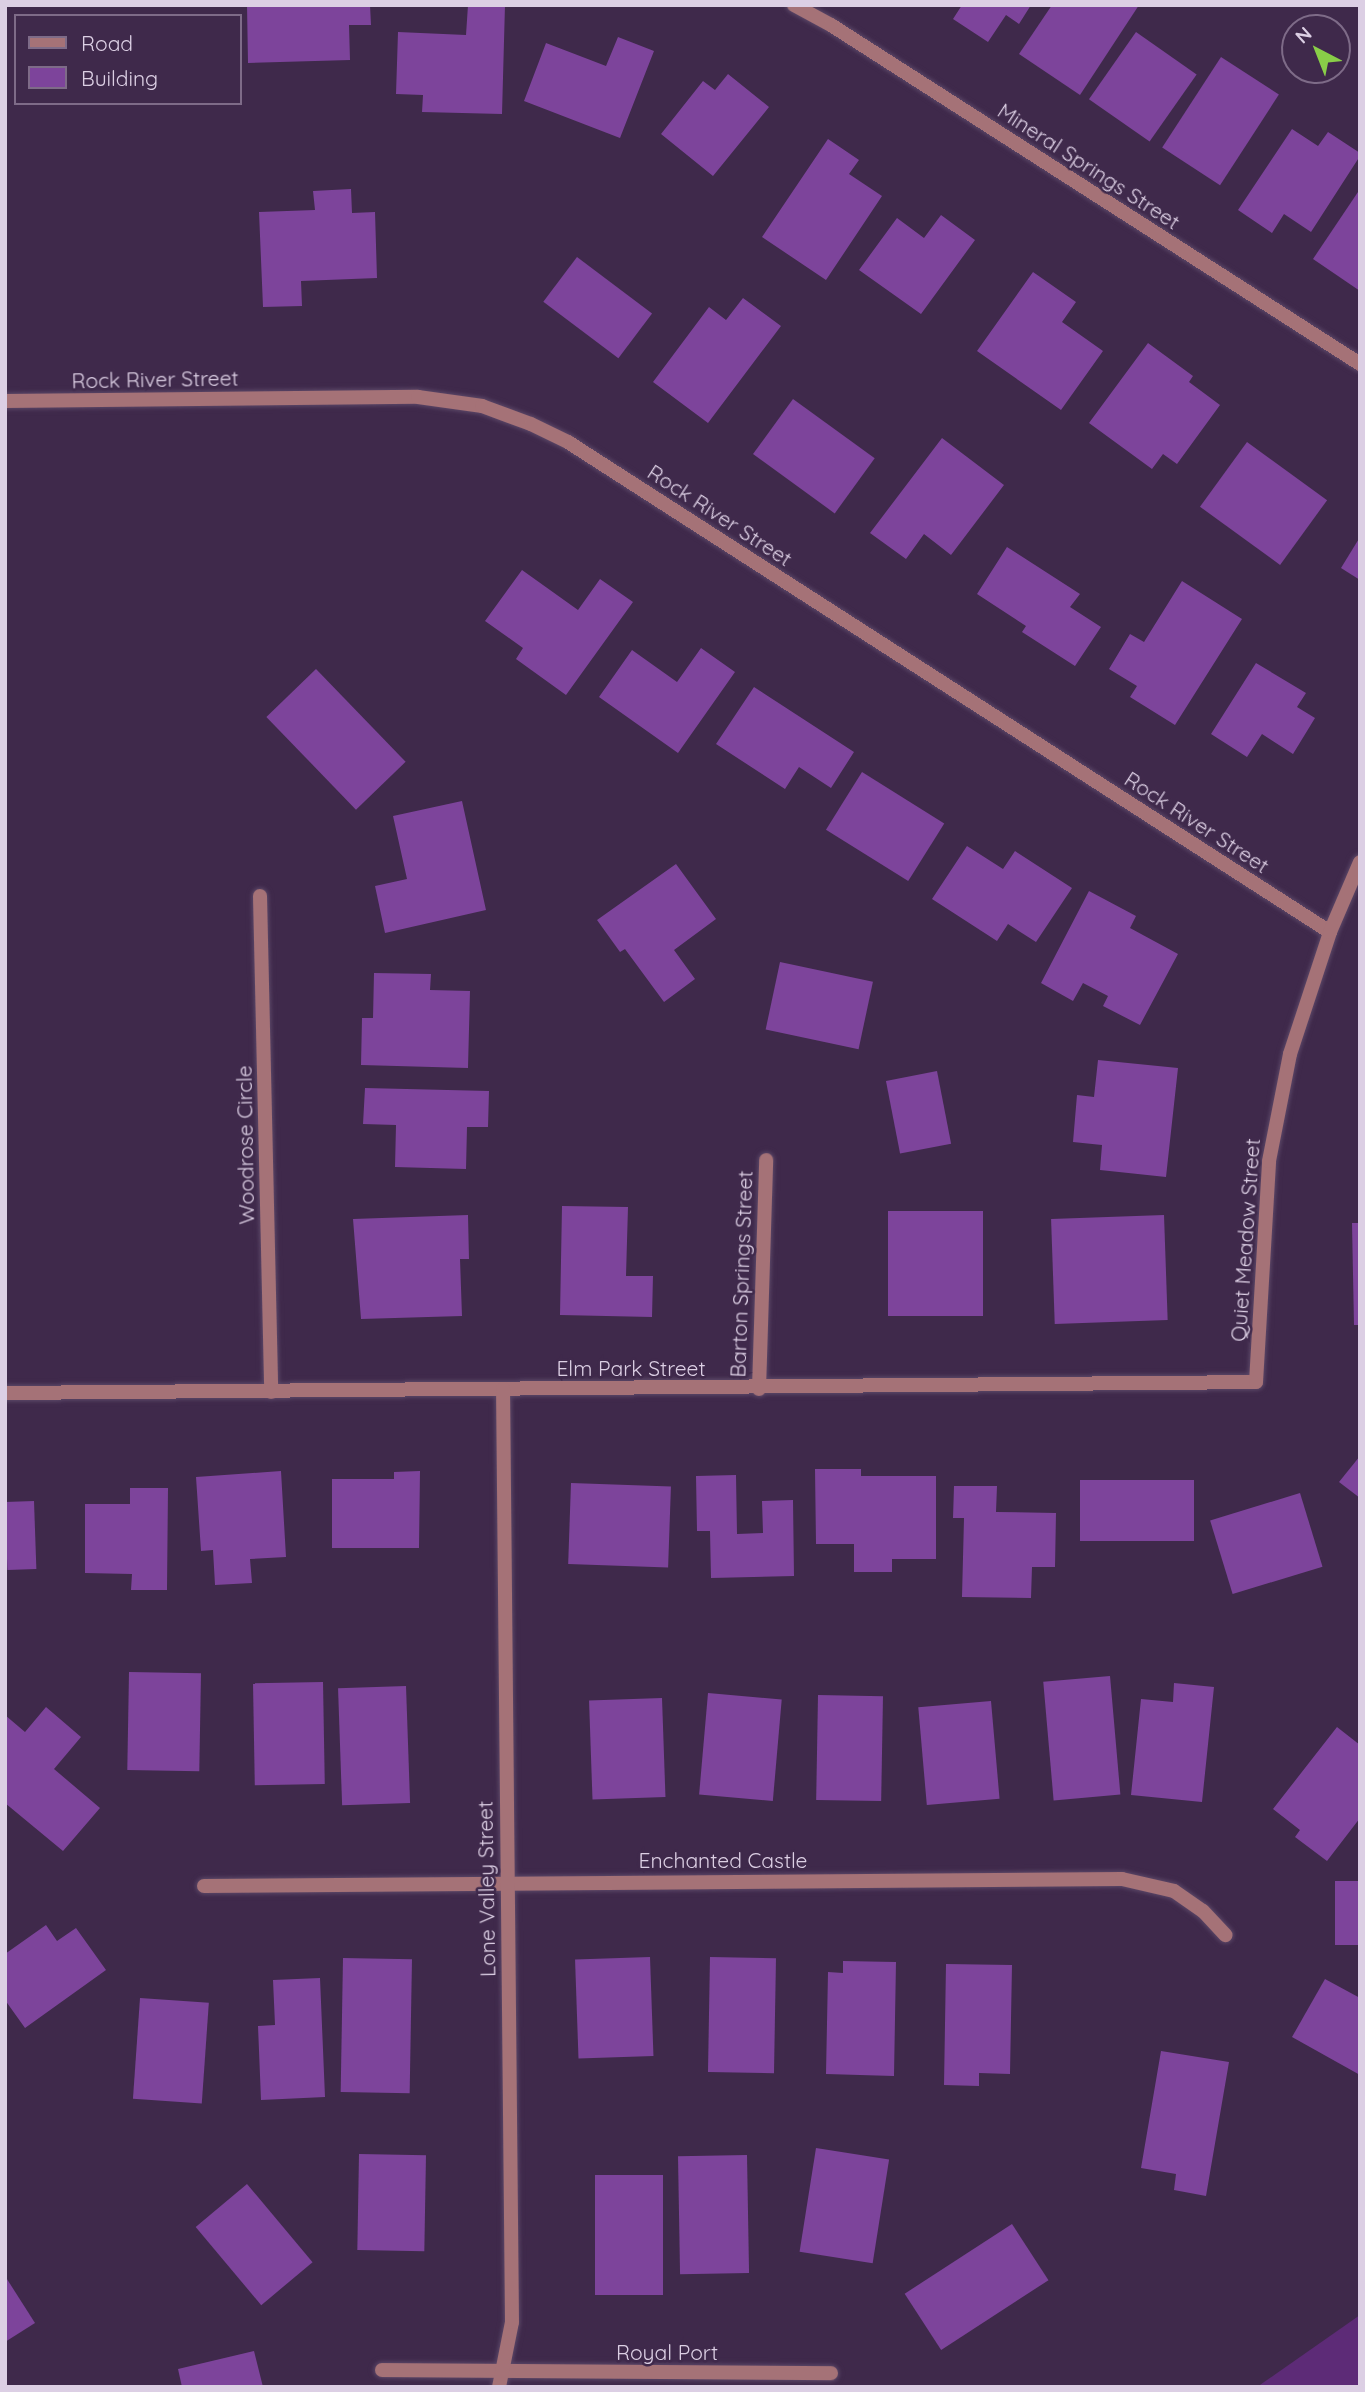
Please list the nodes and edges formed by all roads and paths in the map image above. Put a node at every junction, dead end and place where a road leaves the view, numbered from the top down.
1 (794, 5) edge
2 (1360, 364) edge
3 (5, 401) edge
4 (1360, 862) edge
5 (260, 896) dead end
6 (1330, 932) junction
7 (766, 1160) dead end
8 (1256, 1382) joint
9 (503, 1389) junction
10 (759, 1389) junction
11 (271, 1392) junction
12 (5, 1393) edge
13 (506, 1883) junction
14 (204, 1886) dead end
15 (1224, 1935) dead end
16 (382, 2370) dead end
17 (831, 2373) dead end
18 (501, 2380) edge

1 - 2 street, Mineral Springs Street
3 - 6 street, Rock River Street
4 - 6 street, Quiet Meadow Street
5 - 11 street, Woodrose Circle
6 - 8 street, Quiet Meadow Street
7 - 10 street, Barton Springs Street
8 - 10 street, Elm Park Street
9 - 10 street, Elm Park Street
9 - 11 street, Elm Park Street
9 - 13 street, Lone Valley Street
11 - 12 street, Elm Park Street
13 - 14 street, Enchanted Castle
13 - 15 street, Enchanted Castle
13 - 18 street, Lone Valley Street
16 - 18 street, Royal Port
17 - 18 street, Royal Port

